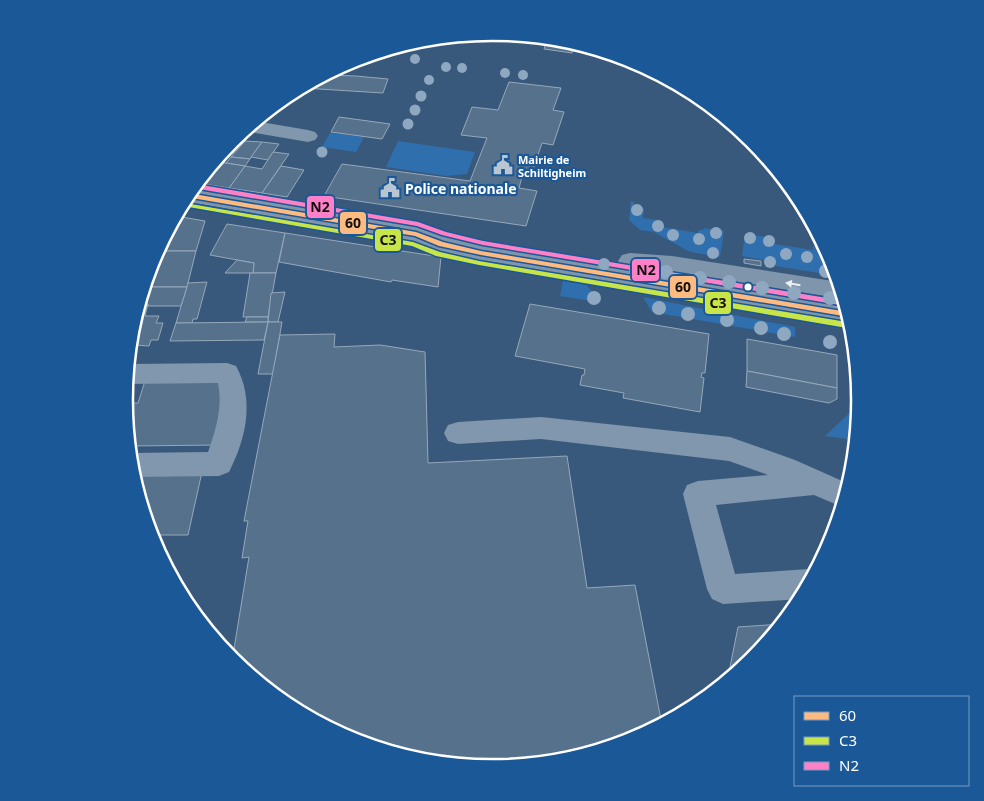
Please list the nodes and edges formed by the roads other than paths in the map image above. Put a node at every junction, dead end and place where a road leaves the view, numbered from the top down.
1 (258, 128) edge
2 (308, 136) dead end
3 (196, 197) edge
4 (416, 234) junction
5 (833, 290) edge
6 (840, 314) edge
7 (134, 374) edge
8 (458, 433) dead end
9 (139, 466) edge
10 (816, 483) junction
11 (839, 493) edge
12 (800, 585) edge

1 - 2 lane
3 - 4 main road
5 -> 4 main road
4 - 6 main road
7 - 9 lane
8 - 10 lane
10 - 11 lane
10 - 12 lane

